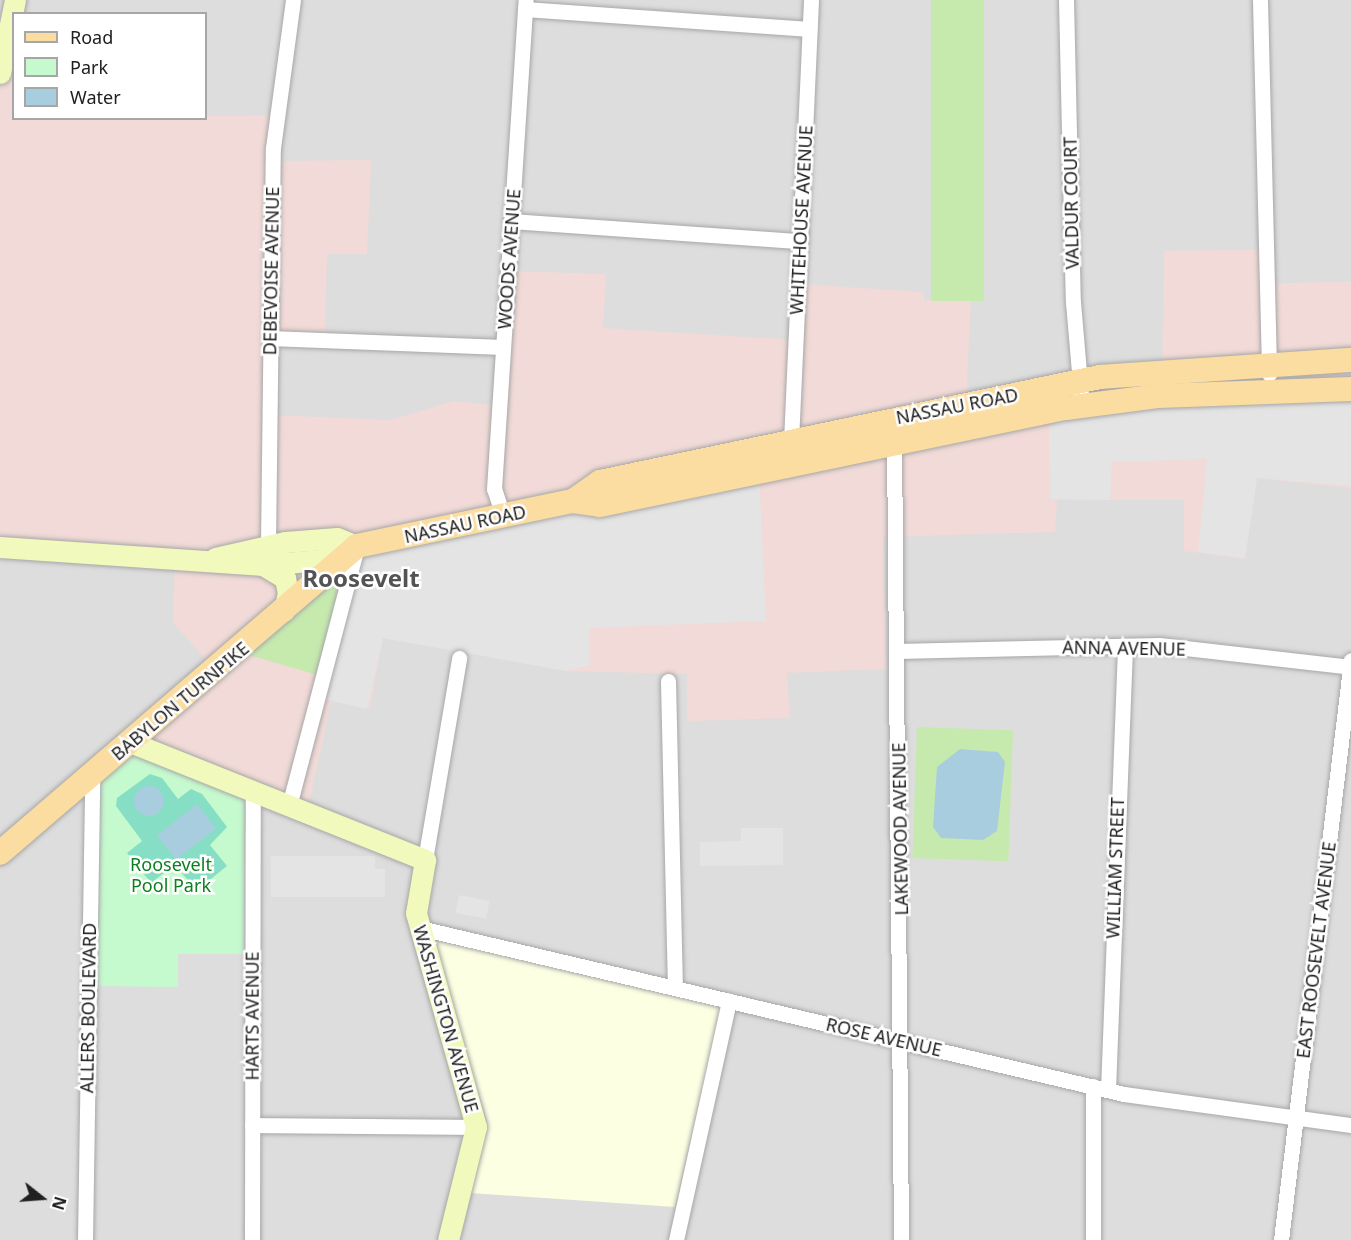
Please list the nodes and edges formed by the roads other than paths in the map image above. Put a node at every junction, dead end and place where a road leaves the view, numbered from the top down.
1 (293, 0) edge
2 (811, 0) edge
3 (1066, 0) edge
4 (1260, 0) edge
5 (526, 5) edge
6 (12, 15) edge
7 (809, 29) junction
8 (0, 73) edge
9 (511, 221) junction
10 (800, 241) junction
11 (270, 338) junction
12 (502, 347) junction
13 (1351, 360) edge
14 (1269, 364) junction
15 (1080, 382) junction
16 (1351, 389) edge
17 (1269, 392) junction
18 (1082, 406) junction
19 (894, 430) junction
20 (791, 441) junction
21 (764, 470) junction
22 (573, 501) junction
23 (503, 516) junction
24 (357, 546) junction
25 (0, 547) edge
26 (266, 555) junction
27 (284, 611) junction
28 (1125, 646) junction
29 (896, 651) junction
30 (459, 658) dead end
31 (1351, 665) edge
32 (668, 681) dead end
33 (130, 742) junction
34 (92, 775) junction
35 (253, 791) junction
36 (290, 806) junction
37 (0, 853) edge
38 (424, 860) junction
39 (420, 928) junction
40 (675, 987) junction
41 (729, 1001) junction
42 (901, 1041) junction
43 (1093, 1086) junction
44 (1108, 1090) junction
45 (1295, 1118) junction
46 (252, 1125) junction
47 (1351, 1125) edge
48 (476, 1127) junction
49 (85, 1240) edge
50 (252, 1240) edge
51 (448, 1240) edge
52 (676, 1240) edge
53 (901, 1240) edge
54 (1093, 1240) edge
55 (1281, 1240) edge

1 - 11 street, DEBEVOISE AVENUE
2 - 7 street, WHITEHOUSE AVENUE
3 - 15 street, VALDUR COURT
4 - 14 street
5 - 7 street
5 - 9 street, WOODS AVENUE
6 - 8 street
7 - 10 street, WHITEHOUSE AVENUE
9 - 10 street
9 - 12 street, WOODS AVENUE
10 - 20 street, WHITEHOUSE AVENUE
11 - 12 street
11 - 26 street, DEBEVOISE AVENUE
12 - 23 street, WOODS AVENUE
13 - 14 main road, NASSAU ROAD
14 - 15 main road, NASSAU ROAD
14 - 17 street
15 - 18 street, VALDUR COURT
15 - 19 main road, NASSAU ROAD
16 - 17 main road, NASSAU ROAD
17 - 18 main road, NASSAU ROAD
18 - 19 main road, NASSAU ROAD
19 - 20 main road, NASSAU ROAD
19 - 21 main road, NASSAU ROAD
19 - 29 street, LAKEWOOD AVENUE
20 - 21 main road
20 - 22 main road, NASSAU ROAD
21 - 22 main road, NASSAU ROAD
22 - 23 main road, NASSAU ROAD
23 - 24 main road, NASSAU ROAD
24 - 26 street, NASSAU ROAD
24 - 27 main road, BABYLON TURNPIKE
24 - 36 street
25 - 26 street, NASSAU ROAD
26 - 27 street
27 - 33 main road, BABYLON TURNPIKE
28 - 29 street, ANNA AVENUE
28 - 31 street, ANNA AVENUE
28 - 44 street, WILLIAM STREET
29 - 42 street, LAKEWOOD AVENUE
30 - 38 street
31 - 45 street, EAST ROOSEVELT AVENUE
32 - 40 street
33 - 34 main road, BABYLON TURNPIKE
33 - 35 street
34 - 37 main road, BABYLON TURNPIKE
34 - 49 street, ALLERS BOULEVARD
35 - 36 street
35 - 46 street, HARTS AVENUE
36 - 38 street
38 - 39 street, WASHINGTON AVENUE
39 - 40 street, ROSE AVENUE
39 - 48 street, WASHINGTON AVENUE
40 - 41 street, ROSE AVENUE
41 - 42 street, ROSE AVENUE
41 - 52 street
42 - 43 street, ROSE AVENUE
42 - 53 street, LAKEWOOD AVENUE
43 - 44 street, ROSE AVENUE
43 - 54 street
44 - 45 street, ROSE AVENUE
45 - 47 street, ROSE AVENUE
45 - 55 street, EAST ROOSEVELT AVENUE
46 - 48 street
46 - 50 street, HARTS AVENUE
48 - 51 street, WASHINGTON AVENUE

